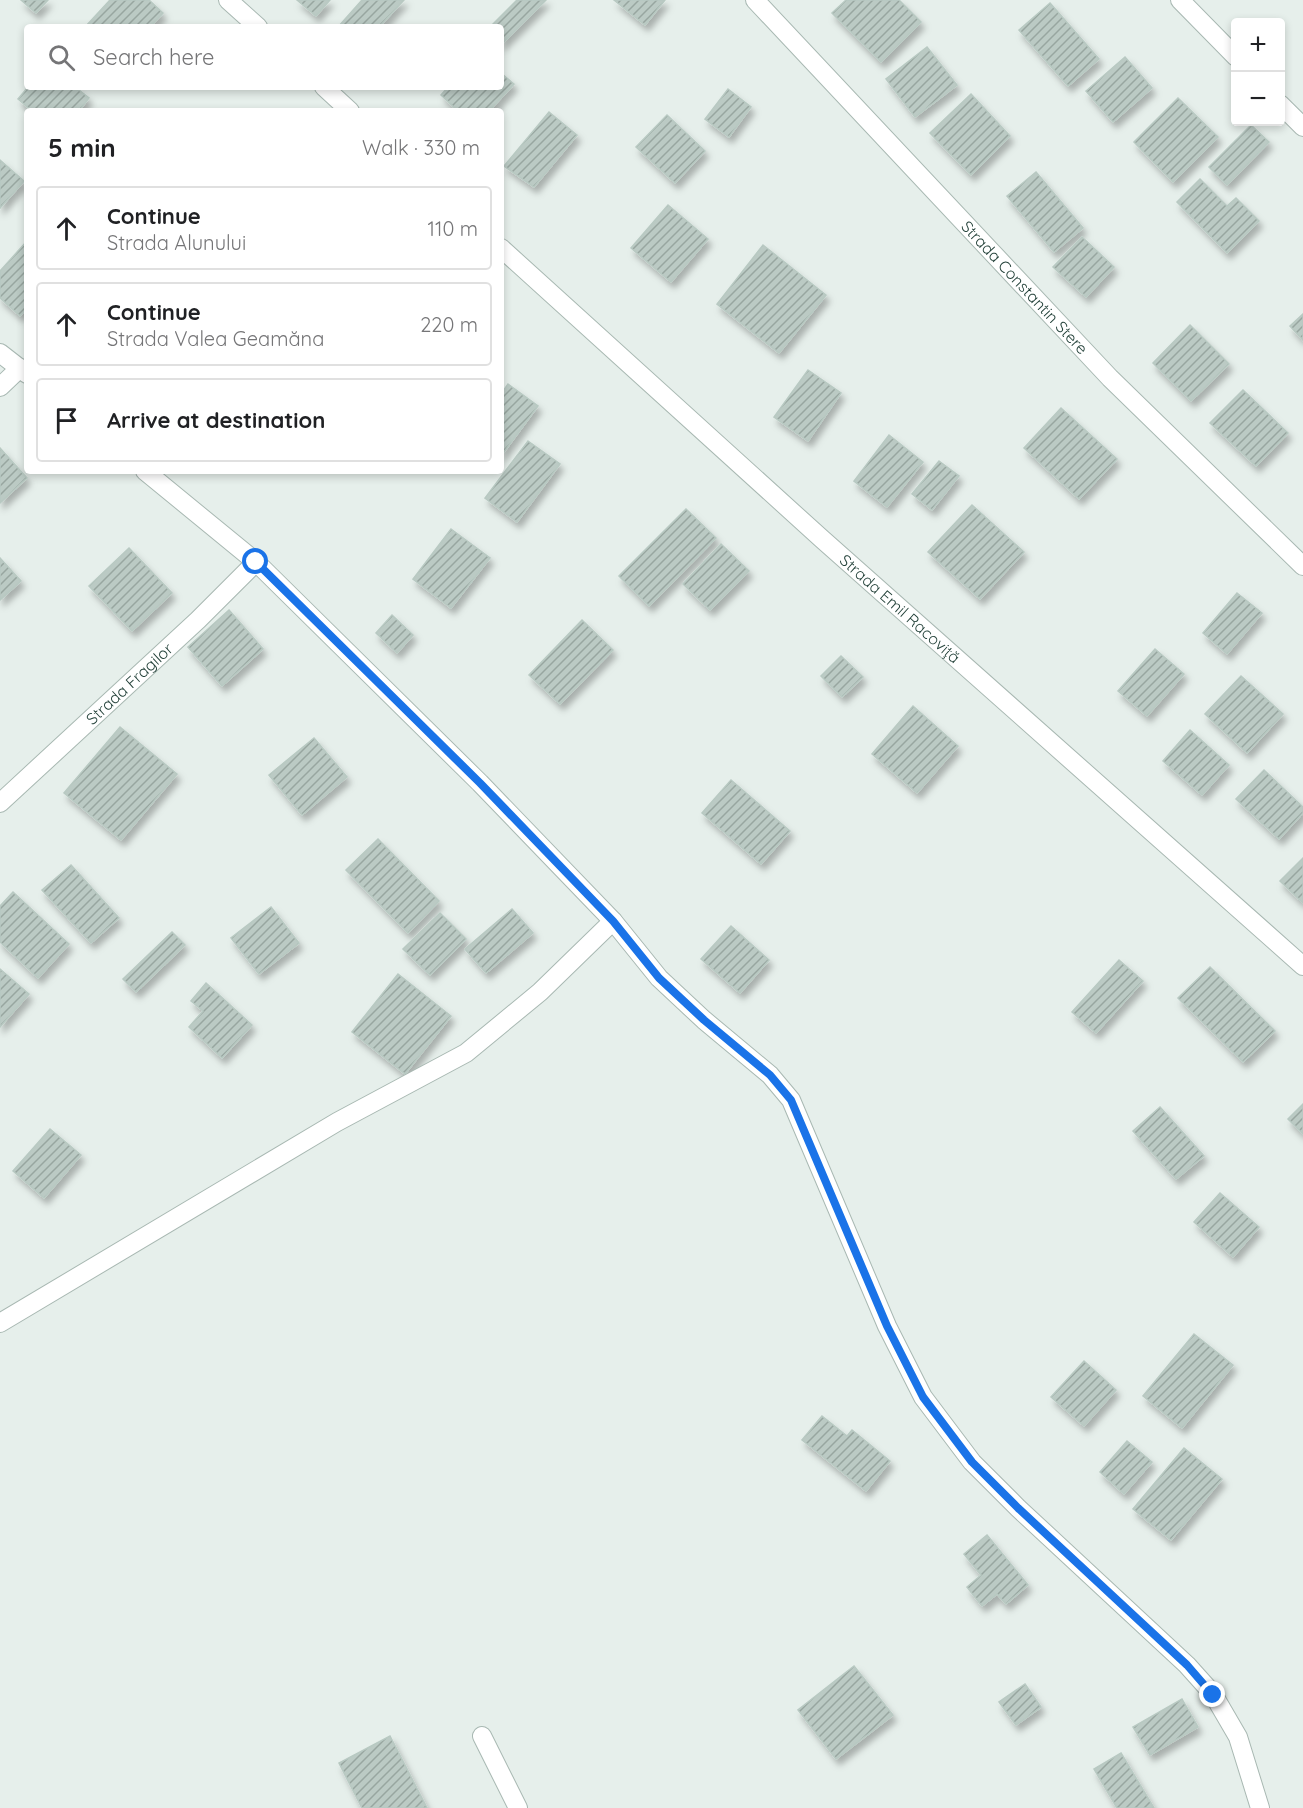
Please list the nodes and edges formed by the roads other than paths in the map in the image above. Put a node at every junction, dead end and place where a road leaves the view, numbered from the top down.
1 (228, 0) edge
2 (755, 0) edge
3 (1180, 0) edge
4 (255, 24) edge
5 (1231, 52) edge
6 (327, 90) edge
7 (347, 108) edge
8 (1285, 108) edge
9 (1303, 128) edge
10 (504, 251) edge
11 (0, 354) edge
12 (23, 371) edge
13 (0, 387) edge
14 (149, 474) edge
15 (256, 562) junction
16 (1303, 566) edge
17 (0, 804) edge
18 (613, 921) junction
19 (1303, 966) edge
20 (0, 1323) edge
21 (482, 1736) dead end
22 (518, 1808) edge
23 (1260, 1808) edge

1 - 4 street
2 - 16 street, Strada Constantin Stere
3 - 5 street
6 - 7 street
8 - 9 street
10 - 19 street, Strada Emil Racoviță
11 - 12 street
12 - 13 street
14 - 15 street
15 - 17 street, Strada Fragilor
15 - 18 street
18 - 20 street
18 - 23 street
21 - 22 street

